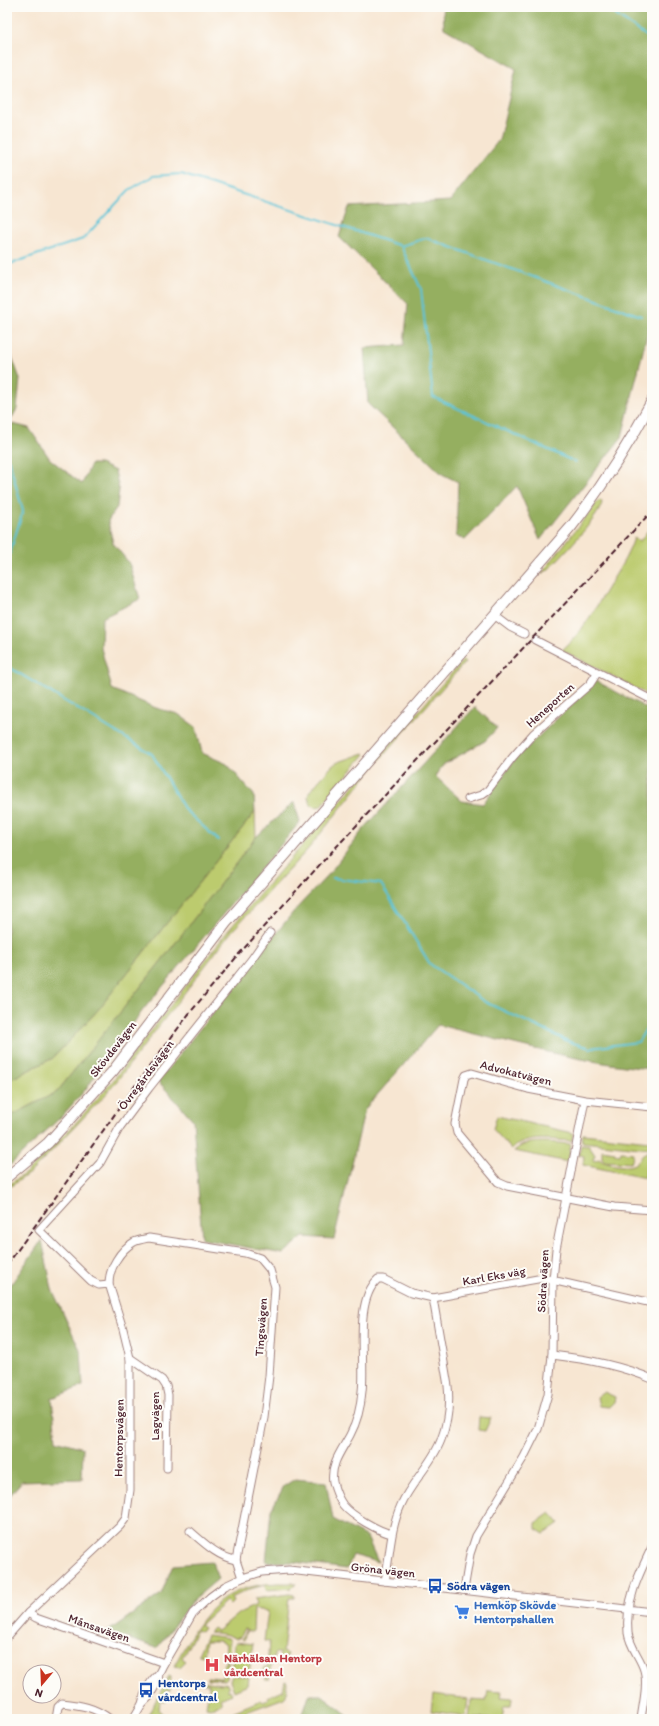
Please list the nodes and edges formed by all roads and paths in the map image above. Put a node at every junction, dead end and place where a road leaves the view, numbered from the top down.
1 (652, 401) edge
2 (494, 615) junction
3 (524, 634) dead end
4 (535, 640) dead end
5 (597, 673) junction
6 (652, 700) edge
7 (468, 799) dead end
8 (270, 933) dead end
9 (585, 1100) junction
10 (652, 1107) edge
11 (7, 1177) edge
12 (566, 1197) junction
13 (652, 1210) edge
14 (553, 1280) junction
15 (109, 1284) junction
16 (433, 1298) junction
17 (652, 1303) edge
18 (552, 1355) junction
19 (130, 1358) junction
20 (652, 1379) edge
21 (166, 1468) dead end
22 (190, 1531) dead end
23 (392, 1534) junction
24 (652, 1547) edge
25 (236, 1560) junction
26 (242, 1578) junction
27 (385, 1581) junction
28 (464, 1590) junction
29 (629, 1610) junction
30 (652, 1612) edge
31 (28, 1613) junction
32 (7, 1637) edge
33 (164, 1663) junction
34 (56, 1719) edge
35 (110, 1719) edge
36 (134, 1719) edge
37 (641, 1719) edge

1 - 2 main road, Skövdevägen
2 - 3 street
2 - 11 main road, Skövdevägen
4 - 5 street
5 - 6 street
5 - 7 street, Heneporten
8 - 15 street, Övregårdsvägen
9 - 10 street
9 - 12 street, Södra vägen
9 - 12 street, Advokatvägen
12 - 13 street
12 - 14 street, Södra vägen
14 - 16 street, Karl Eks väg
14 - 17 street, Karl Eks väg
14 - 18 street, Södra vägen
15 - 19 street, Hentorpsvägen
15 - 25 street, Tingsvägen
16 - 23 street
16 - 23 street
18 - 20 street
18 - 28 street, Södra vägen
19 - 21 street, Lagvägen
19 - 31 street, Hentorpsvägen
22 - 25 street
23 - 27 street
24 - 29 street
25 - 26 street, Tingsvägen
26 - 27 street, Gröna vägen
26 - 33 street, Gröna vägen
27 - 28 street, Gröna vägen
28 - 29 street, Gröna vägen
29 - 30 street, Gröna vägen
29 - 37 street
31 - 32 street, Hentorpsvägen
31 - 33 street, Månsavägen
33 - 36 street, Gröna vägen
34 - 35 street

